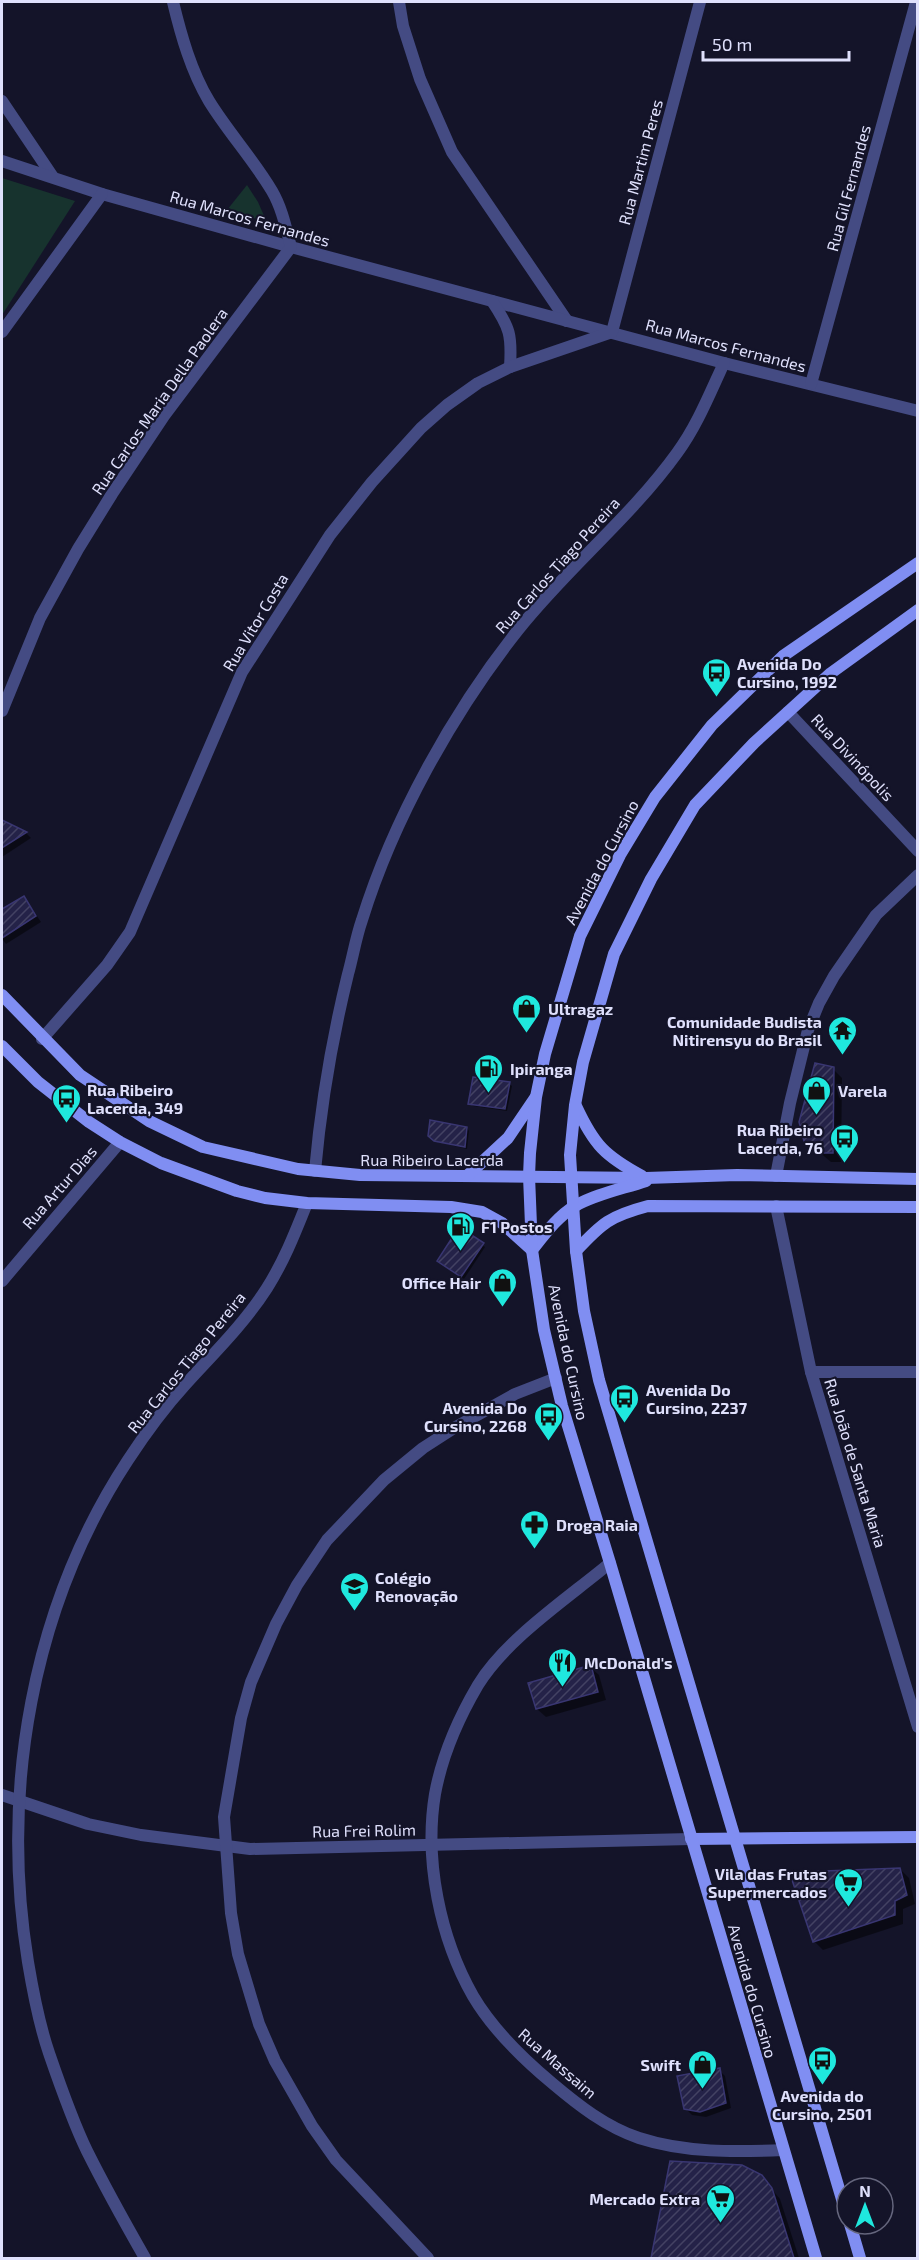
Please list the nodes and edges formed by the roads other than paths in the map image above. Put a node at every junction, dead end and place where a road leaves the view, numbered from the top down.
1 (173, 2) edge
2 (399, 2) edge
3 (700, 2) edge
4 (916, 2) edge
5 (2, 101) edge
6 (2, 161) edge
7 (53, 177) junction
8 (102, 194) junction
9 (291, 247) junction
10 (492, 301) junction
11 (567, 321) junction
12 (2, 332) edge
13 (612, 332) junction
14 (724, 363) junction
15 (510, 367) junction
16 (811, 384) junction
17 (918, 411) edge
18 (918, 563) edge
19 (918, 610) edge
20 (2, 711) edge
21 (788, 712) junction
22 (918, 851) edge
23 (918, 875) edge
24 (2, 995) edge
25 (42, 1039) junction
26 (2, 1046) edge
27 (6, 1059) edge
28 (536, 1097) junction
29 (575, 1105) junction
30 (120, 1142) junction
31 (315, 1171) junction
32 (467, 1176) junction
33 (529, 1176) junction
34 (572, 1176) junction
35 (776, 1176) junction
36 (651, 1178) junction
37 (918, 1179) edge
38 (307, 1203) junction
39 (776, 1206) junction
40 (573, 1207) junction
41 (918, 1207) edge
42 (532, 1250) junction
43 (576, 1251) junction
44 (2, 1281) edge
45 (811, 1372) junction
46 (918, 1372) edge
47 (556, 1378) junction
48 (610, 1563) junction
49 (918, 1727) edge
50 (2, 1795) edge
51 (17, 1800) junction
52 (733, 1837) junction
53 (918, 1837) edge
54 (691, 1839) junction
55 (433, 1845) junction
56 (225, 1846) junction
57 (783, 2150) junction
58 (835, 2176) edge
59 (853, 2236) edge
60 (145, 2259) edge
61 (428, 2259) edge
62 (816, 2259) edge
63 (860, 2259) edge

1 - 9 street
2 - 11 street
3 - 13 street, Rua Martim Peres
4 - 16 street, Rua Gil Fernandes
5 - 7 street
6 - 7 street, Rua Marcos Fernandes
7 - 8 street, Rua Marcos Fernandes
8 - 9 street, Rua Marcos Fernandes
8 - 12 street
9 - 10 street, Rua Marcos Fernandes
9 - 20 street, Rua Carlos Maria Della Paolera
10 - 11 street, Rua Marcos Fernandes
10 - 15 street
11 - 13 street, Rua Marcos Fernandes
13 - 14 street, Rua Marcos Fernandes
13 - 15 street, Rua Vitor Costa
14 - 16 street, Rua Marcos Fernandes
14 - 31 street, Rua Carlos Tiago Pereira
15 - 25 street, Rua Vitor Costa
16 - 17 street, Rua Marcos Fernandes
18 - 28 main road, Avenida do Cursino
19 - 21 main road, Avenida do Cursino
21 - 22 street, Rua Divinópolis
21 - 29 main road, Avenida do Cursino
23 - 35 street
24 - 25 main road, Rua Ribeiro Lacerda
25 - 31 main road, Rua Ribeiro Lacerda
26 - 27 main road
27 - 30 main road
28 - 32 main road
28 - 33 main road, Avenida do Cursino
29 - 34 main road, Avenida do Cursino
29 - 36 main road
30 - 38 main road
30 - 44 street, Rua Artur Dias
31 - 32 main road, Rua Ribeiro Lacerda
32 - 33 main road, Rua Ribeiro Lacerda
33 - 34 main road, Rua Ribeiro Lacerda
33 - 42 main road, Avenida do Cursino
34 - 36 main road, Rua Ribeiro Lacerda
34 - 40 main road, Avenida do Cursino
35 - 36 main road, Rua Ribeiro Lacerda
35 - 37 main road, Rua Ribeiro Lacerda
36 - 40 main road
38 - 42 main road
38 - 51 street, Rua Carlos Tiago Pereira
39 - 41 main road
39 - 43 main road
39 - 45 street, Rua João de Santa Maria
40 - 42 main road
40 - 43 main road, Avenida do Cursino
42 - 47 main road, Avenida do Cursino
43 - 52 main road, Avenida do Cursino
45 - 46 street
45 - 49 street, Rua João de Santa Maria
47 - 48 main road, Avenida do Cursino
47 - 56 street
48 - 54 main road, Avenida do Cursino
48 - 55 street, Rua Massaim
50 - 51 street, Rua Frei Rolim
51 - 56 street, Rua Frei Rolim
51 - 60 street, Rua Carlos Tiago Pereira
52 - 53 main road, Rua Frei Rolim
52 - 54 main road, Rua Frei Rolim
52 - 58 main road, Avenida do Cursino
54 - 55 street, Rua Frei Rolim
54 - 57 main road, Avenida do Cursino
55 - 56 street, Rua Frei Rolim
55 - 57 street, Rua Massaim
56 - 61 street
57 - 62 main road, Avenida do Cursino
59 - 63 main road

